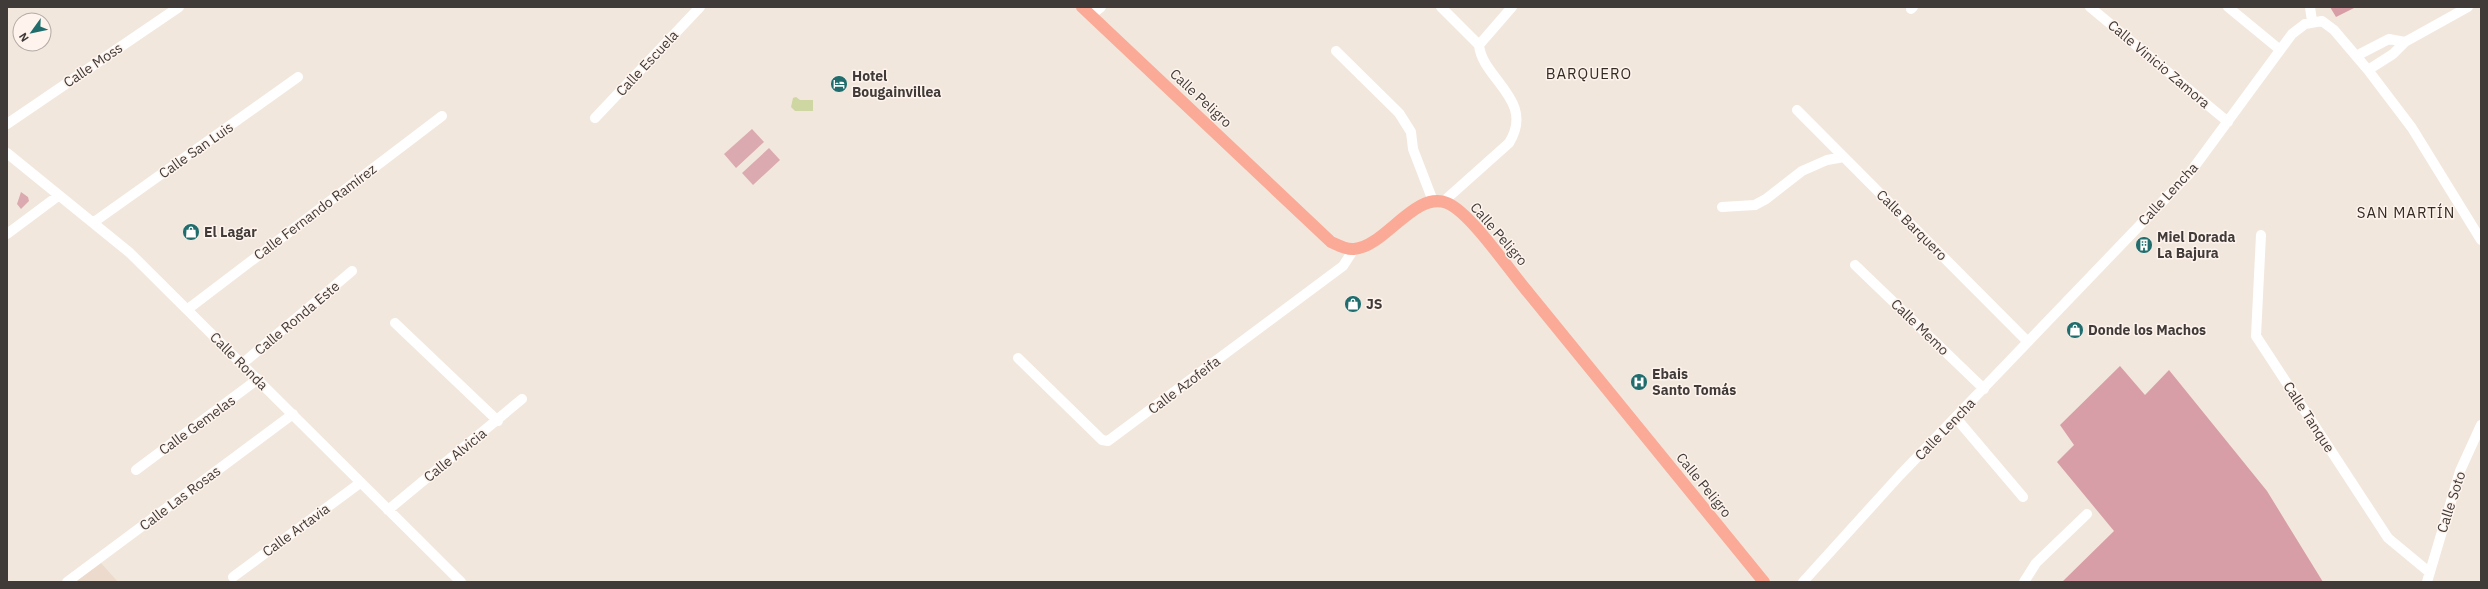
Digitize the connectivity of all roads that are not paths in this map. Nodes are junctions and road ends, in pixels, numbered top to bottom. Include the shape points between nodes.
1 (179, 7) edge
2 (700, 7) edge
3 (1100, 7) edge
4 (1441, 7) edge
5 (1512, 7) edge
6 (2090, 7) edge
7 (2228, 7) edge
8 (2310, 7) edge
9 (2468, 7) edge
10 (1087, 11) edge
11 (2312, 21) junction
12 (2405, 42) junction
13 (1479, 44) junction
14 (2279, 49) junction
15 (1336, 51) dead end
16 (2356, 56) junction
17 (2368, 70) junction
18 (298, 77) dead end
19 (1797, 110) dead end
20 (442, 116) dead end
21 (595, 118) dead end
22 (2228, 122) junction
23 (7, 124) edge
24 (7, 153) edge
25 (1844, 157) junction
26 (58, 196) junction
27 (1438, 201) junction
28 (1722, 207) dead end
29 (94, 222) junction
30 (7, 234) edge
31 (2261, 235) dead end
32 (2481, 240) edge
33 (1354, 249) junction
34 (1855, 265) dead end
35 (352, 271) dead end
36 (188, 309) junction
37 (395, 323) dead end
38 (2027, 341) junction
39 (1018, 358) dead end
40 (242, 364) junction
41 (258, 380) junction
42 (1984, 389) junction
43 (522, 399) dead end
44 (293, 414) junction
45 (1956, 418) junction
46 (498, 421) junction
47 (2481, 425) edge
48 (136, 470) dead end
49 (360, 483) junction
50 (2023, 497) dead end
51 (388, 510) junction
52 (2087, 514) dead end
53 (2429, 572) junction
54 (233, 577) dead end
55 (67, 582) edge
56 (461, 582) edge
57 (1764, 582) edge
58 (1803, 582) edge
59 (2024, 582) edge
60 (2427, 582) edge

1 - 23 street, Calle Moss
2 - 21 street, Calle Escuela
3 - 10 street
4 - 13 street
5 - 13 street
6 - 22 street, Calle Vinicio Zamora
7 - 14 street
8 - 11 street
9 - 12 street
10 - 33 main road, Calle Peligro via 1330,242 1343,248
11 - 14 street, Calle Lencha via 2292,34
11 - 16 street via 2322,21 2334,30
12 - 16 street via 2389,39
12 - 17 street via 2393,54
13 - 27 street via 1482,58 1501,83 1514,108 1516,132 1509,143
14 - 22 street, Calle Lencha
15 - 27 street via 1399,113 1411,132 1413,149
16 - 17 street
17 - 32 street via 2412,128
18 - 29 street, Calle San Luis
19 - 25 street, Calle Barquero
20 - 36 street, Calle Fernando Ramírez
22 - 38 street, Calle Lencha via 2189,174
24 - 26 street, Calle Ronda
25 - 28 street via 1802,170 1755,205
25 - 38 street, Calle Barquero
26 - 29 street, Calle Ronda
26 - 30 street
27 - 33 main road via 1411,212 1374,241
27 - 57 main road, Calle Peligro via 1454,206 1466,218
29 - 36 street, Calle Ronda
31 - 53 street, Calle Tanque via 2256,336 2388,538
33 - 39 street, Calle Azofeifa via 1343,266 1108,441 1102,440
34 - 42 street, Calle Memo
35 - 40 street, Calle Ronda Este
36 - 40 street, Calle Ronda
37 - 46 street
38 - 42 street, Calle Lencha
40 - 41 street, Calle Ronda
41 - 44 street, Calle Ronda
41 - 48 street, Calle Gemelas
42 - 45 street, Calle Lencha
43 - 46 street, Calle Alvicia
44 - 49 street, Calle Ronda
44 - 55 street, Calle Las Rosas
45 - 50 street
45 - 58 street, Calle Lencha via 1900,475
46 - 51 street, Calle Alvicia
47 - 53 street, Calle Soto via 2460,471
49 - 51 street, Calle Ronda
49 - 54 street, Calle Artavia
51 - 56 street, Calle Ronda
52 - 59 street via 2036,563
53 - 60 street, Calle Soto

